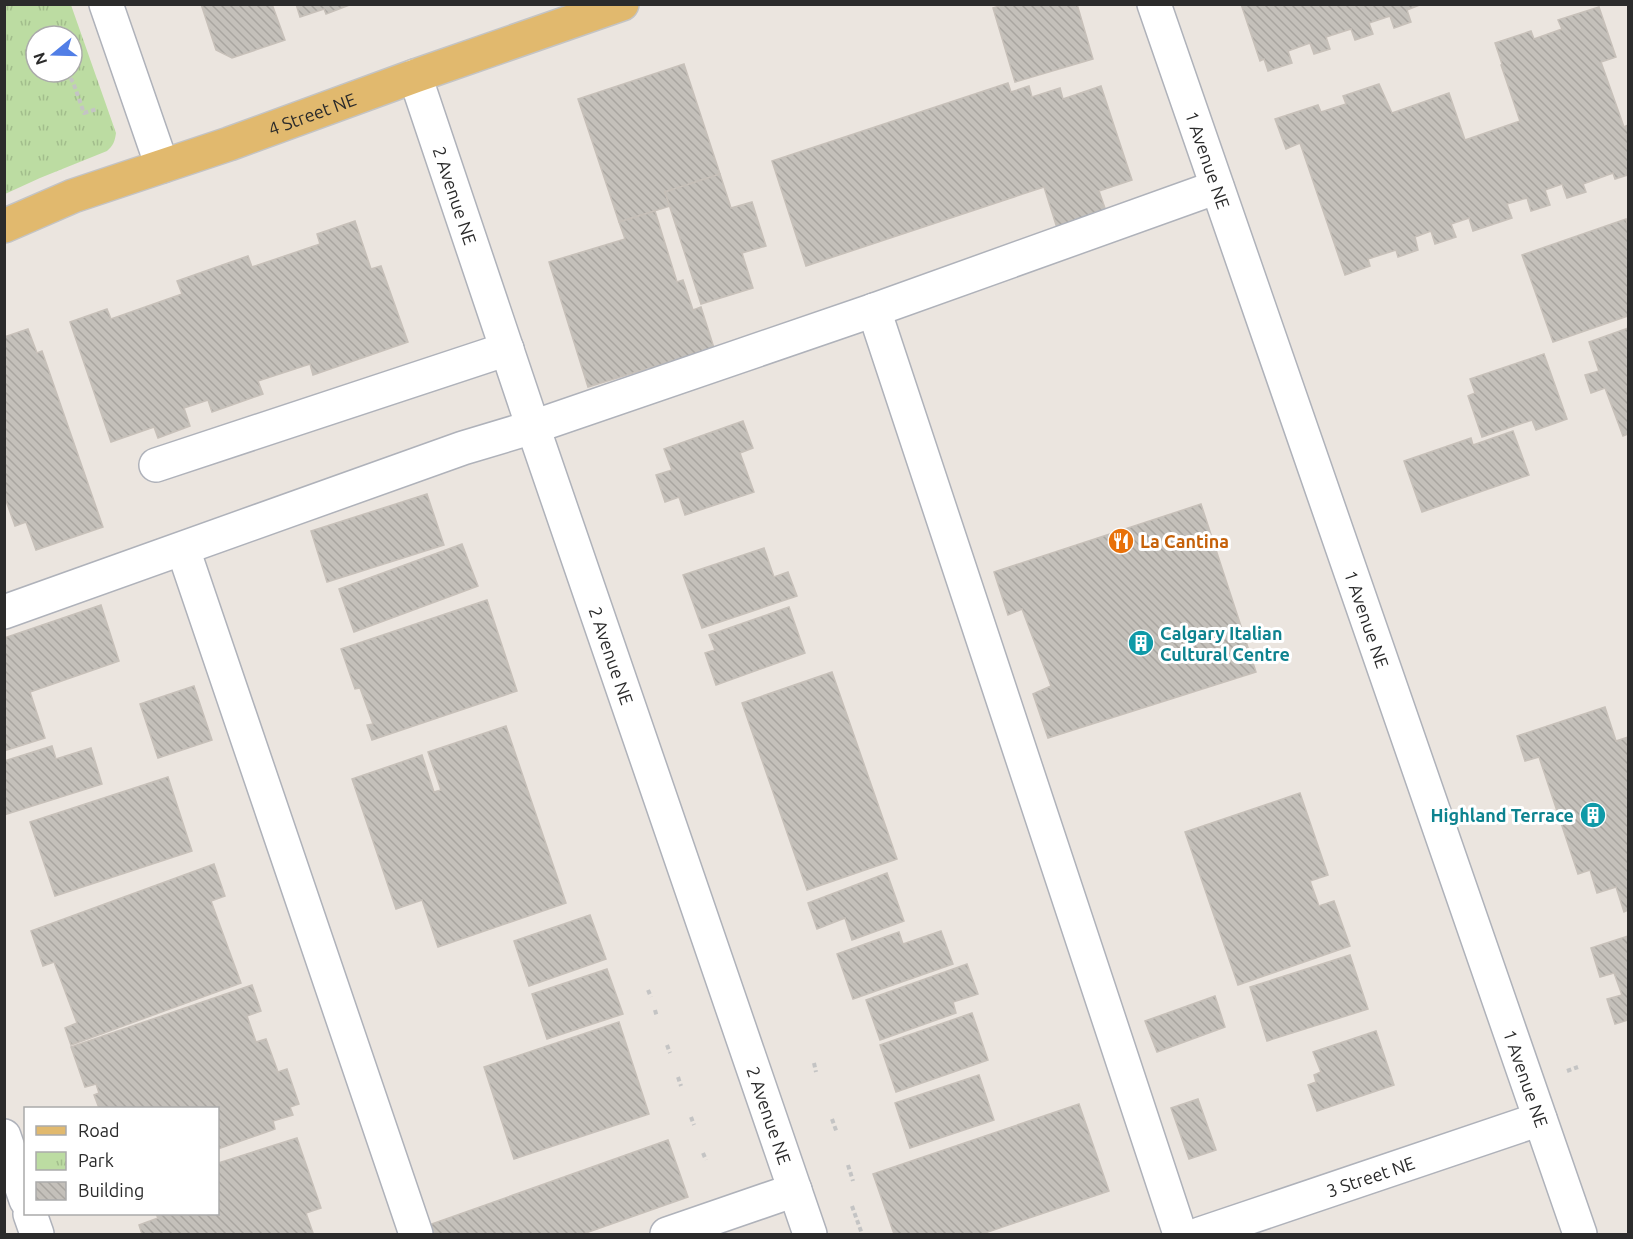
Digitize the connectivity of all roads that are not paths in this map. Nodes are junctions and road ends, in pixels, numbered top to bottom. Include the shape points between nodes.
1 (106, 4) edge
2 (622, 4) edge
3 (1154, 4) edge
4 (415, 76) junction
5 (162, 166) junction
6 (1217, 187) junction
7 (4, 226) edge
8 (873, 309) junction
9 (507, 350) junction
10 (533, 427) junction
11 (156, 465) dead end
12 (183, 549) junction
13 (4, 612) edge
14 (1540, 1119) junction
15 (4, 1136) edge
16 (795, 1190) junction
17 (24, 1194) edge
18 (30, 1215) edge
19 (37, 1234) edge
20 (416, 1234) edge
21 (667, 1234) edge
22 (810, 1234) edge
23 (1180, 1234) edge
24 (1200, 1234) edge
25 (1580, 1234) edge

1 - 5 street
2 - 4 main road, 4 Street NE
3 - 6 street, 1 Avenue NE
4 - 5 main road, 4 Street NE
4 - 9 street, 2 Avenue NE
5 - 7 main road, 4 Street NE via 73,196
6 - 8 street
6 - 14 street, 1 Avenue NE
8 - 10 street
8 - 23 street
9 - 10 street, 2 Avenue NE
9 - 11 street
10 - 12 street via 463,448
10 - 16 street, 2 Avenue NE
12 - 13 street
12 - 20 street
14 - 24 street, 3 Street NE
14 - 25 street, 1 Avenue NE
15 - 17 street
16 - 21 street
16 - 22 street, 2 Avenue NE
18 - 19 street

